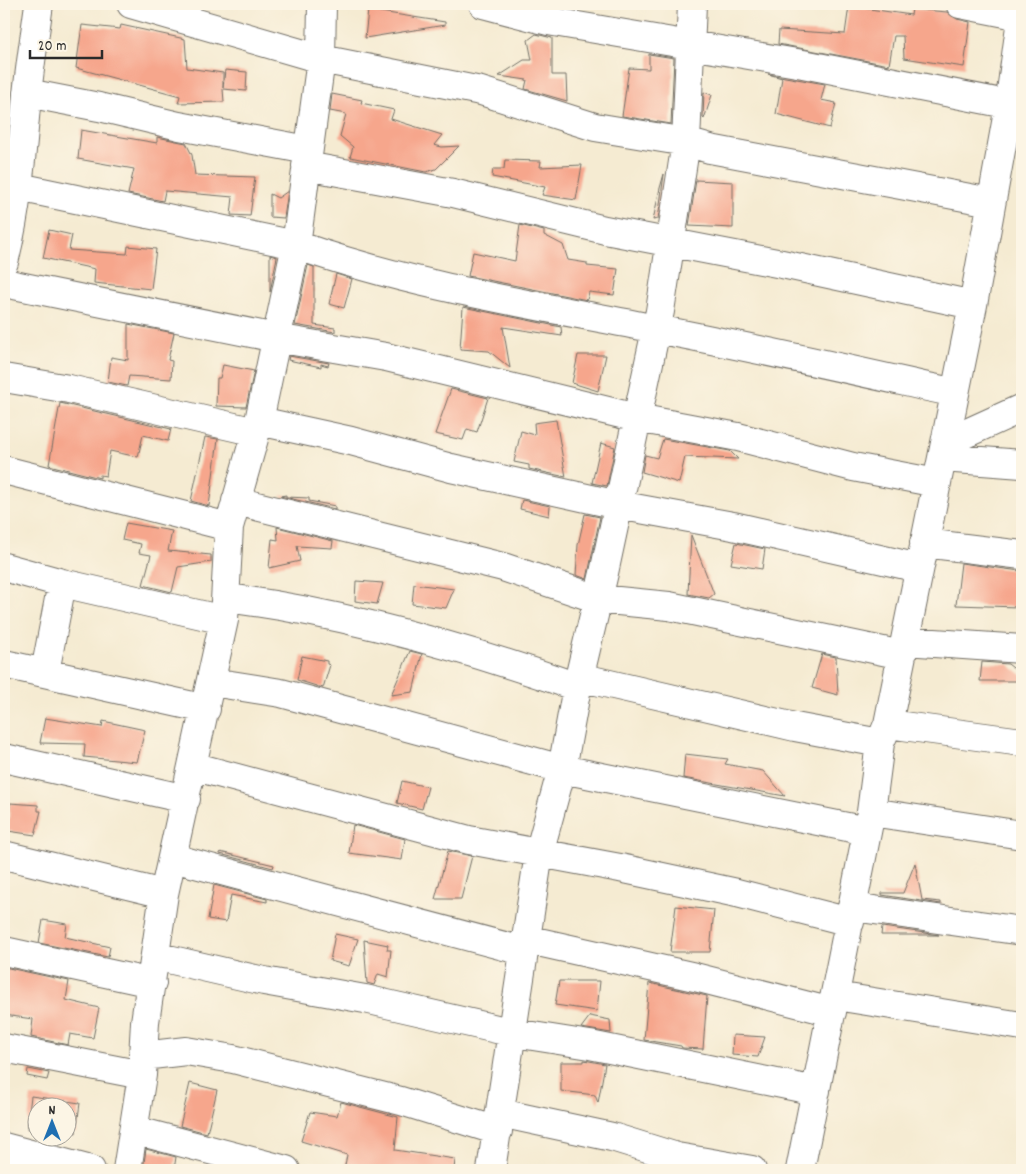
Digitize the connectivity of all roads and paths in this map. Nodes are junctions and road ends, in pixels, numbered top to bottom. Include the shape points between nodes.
1 (38, 4) edge
2 (131, 4) edge
3 (322, 4) edge
4 (483, 4) edge
5 (692, 4) edge
6 (960, 4) edge
7 (1022, 14) edge
8 (692, 44) junction
9 (321, 59) junction
10 (27, 92) junction
11 (1015, 106) edge
12 (686, 142) junction
13 (307, 158) junction
14 (12, 185) edge
15 (991, 202) junction
16 (670, 243) junction
17 (296, 245) junction
18 (4, 262) edge
19 (4, 283) edge
20 (973, 305) junction
21 (656, 329) junction
22 (276, 338) junction
23 (4, 378) edge
24 (955, 393) junction
25 (1022, 408) edge
26 (637, 418) junction
27 (257, 426) junction
28 (941, 462) junction
29 (1022, 464) edge
30 (4, 470) edge
31 (236, 501) junction
32 (618, 505) junction
33 (229, 527) junction
34 (1022, 555) edge
35 (922, 556) junction
36 (4, 566) edge
37 (62, 583) junction
38 (598, 599) junction
39 (225, 609) junction
40 (903, 648) junction
41 (1022, 649) edge
42 (4, 664) edge
43 (45, 672) junction
44 (212, 682) junction
45 (578, 682) junction
46 (206, 709) junction
47 (884, 733) junction
48 (1022, 742) edge
49 (4, 758) edge
50 (192, 766) junction
51 (562, 769) junction
52 (186, 799) junction
53 (869, 821) junction
54 (1022, 834) edge
55 (540, 853) junction
56 (4, 855) edge
57 (173, 858) junction
58 (164, 894) junction
59 (851, 914) junction
60 (1022, 931) edge
61 (524, 945) junction
62 (4, 951) edge
63 (155, 956) junction
64 (152, 983) junction
65 (834, 1004) junction
66 (1022, 1026) edge
67 (514, 1033) junction
68 (4, 1048) edge
69 (142, 1066) junction
70 (816, 1091) junction
71 (499, 1122) junction
72 (134, 1130) junction
73 (4, 1147) edge
74 (91, 1170) edge
75 (127, 1170) edge
76 (286, 1170) edge
77 (491, 1170) edge
78 (752, 1170) edge
79 (800, 1170) edge

1 - 10 street
2 - 9 street
3 - 9 street
4 - 8 street via 548,21
5 - 8 street
6 - 7 street
7 - 11 street
8 - 11 street
8 - 12 street
9 - 12 street via 481,91 595,127
9 - 13 street
10 - 13 street via 100,106
10 - 14 street
11 - 15 street
12 - 15 street
12 - 16 street
13 - 16 street
13 - 17 street
14 - 17 street
14 - 18 street via 13,226
15 - 20 street
16 - 20 street
16 - 21 street
17 - 21 street via 335,259 499,299
17 - 22 street
19 - 22 street
20 - 24 street
21 - 24 street
21 - 26 street
22 - 26 street via 386,357
22 - 27 street
23 - 27 street
24 - 28 street
25 - 28 street
26 - 28 street via 738,437 853,467
26 - 32 street
27 - 31 street
27 - 32 street via 351,441 451,468
28 - 29 street
28 - 35 street
30 - 33 street
31 - 33 street
31 - 38 street via 504,567
32 - 35 street
32 - 38 street
33 - 39 street
34 - 35 street
35 - 40 street
36 - 37 street
37 - 39 street
37 - 43 street
38 - 40 street via 669,606
38 - 45 street
39 - 44 street
39 - 45 street via 281,605 453,647
40 - 41 street
40 - 47 street
42 - 43 street
43 - 46 street
44 - 46 street
44 - 51 street via 281,693
45 - 47 street via 795,727
45 - 51 street
46 - 50 street
47 - 48 street
47 - 53 street
49 - 52 street
50 - 52 street
50 - 55 street via 469,840
51 - 53 street
51 - 55 street
52 - 57 street
53 - 54 street
53 - 59 street
55 - 59 street
55 - 61 street
56 - 58 street
57 - 58 street
57 - 61 street
58 - 63 street
59 - 60 street
59 - 65 street
61 - 65 street
61 - 67 street
62 - 64 street
63 - 64 street
63 - 67 street
64 - 69 street
65 - 66 street
65 - 70 street
67 - 70 street via 590,1045
67 - 71 street
68 - 69 street
69 - 71 street via 186,1051 233,1059
69 - 72 street
70 - 79 street
71 - 77 street
71 - 78 street via 612,1137 677,1157
72 - 75 street
72 - 76 street
73 - 74 street

